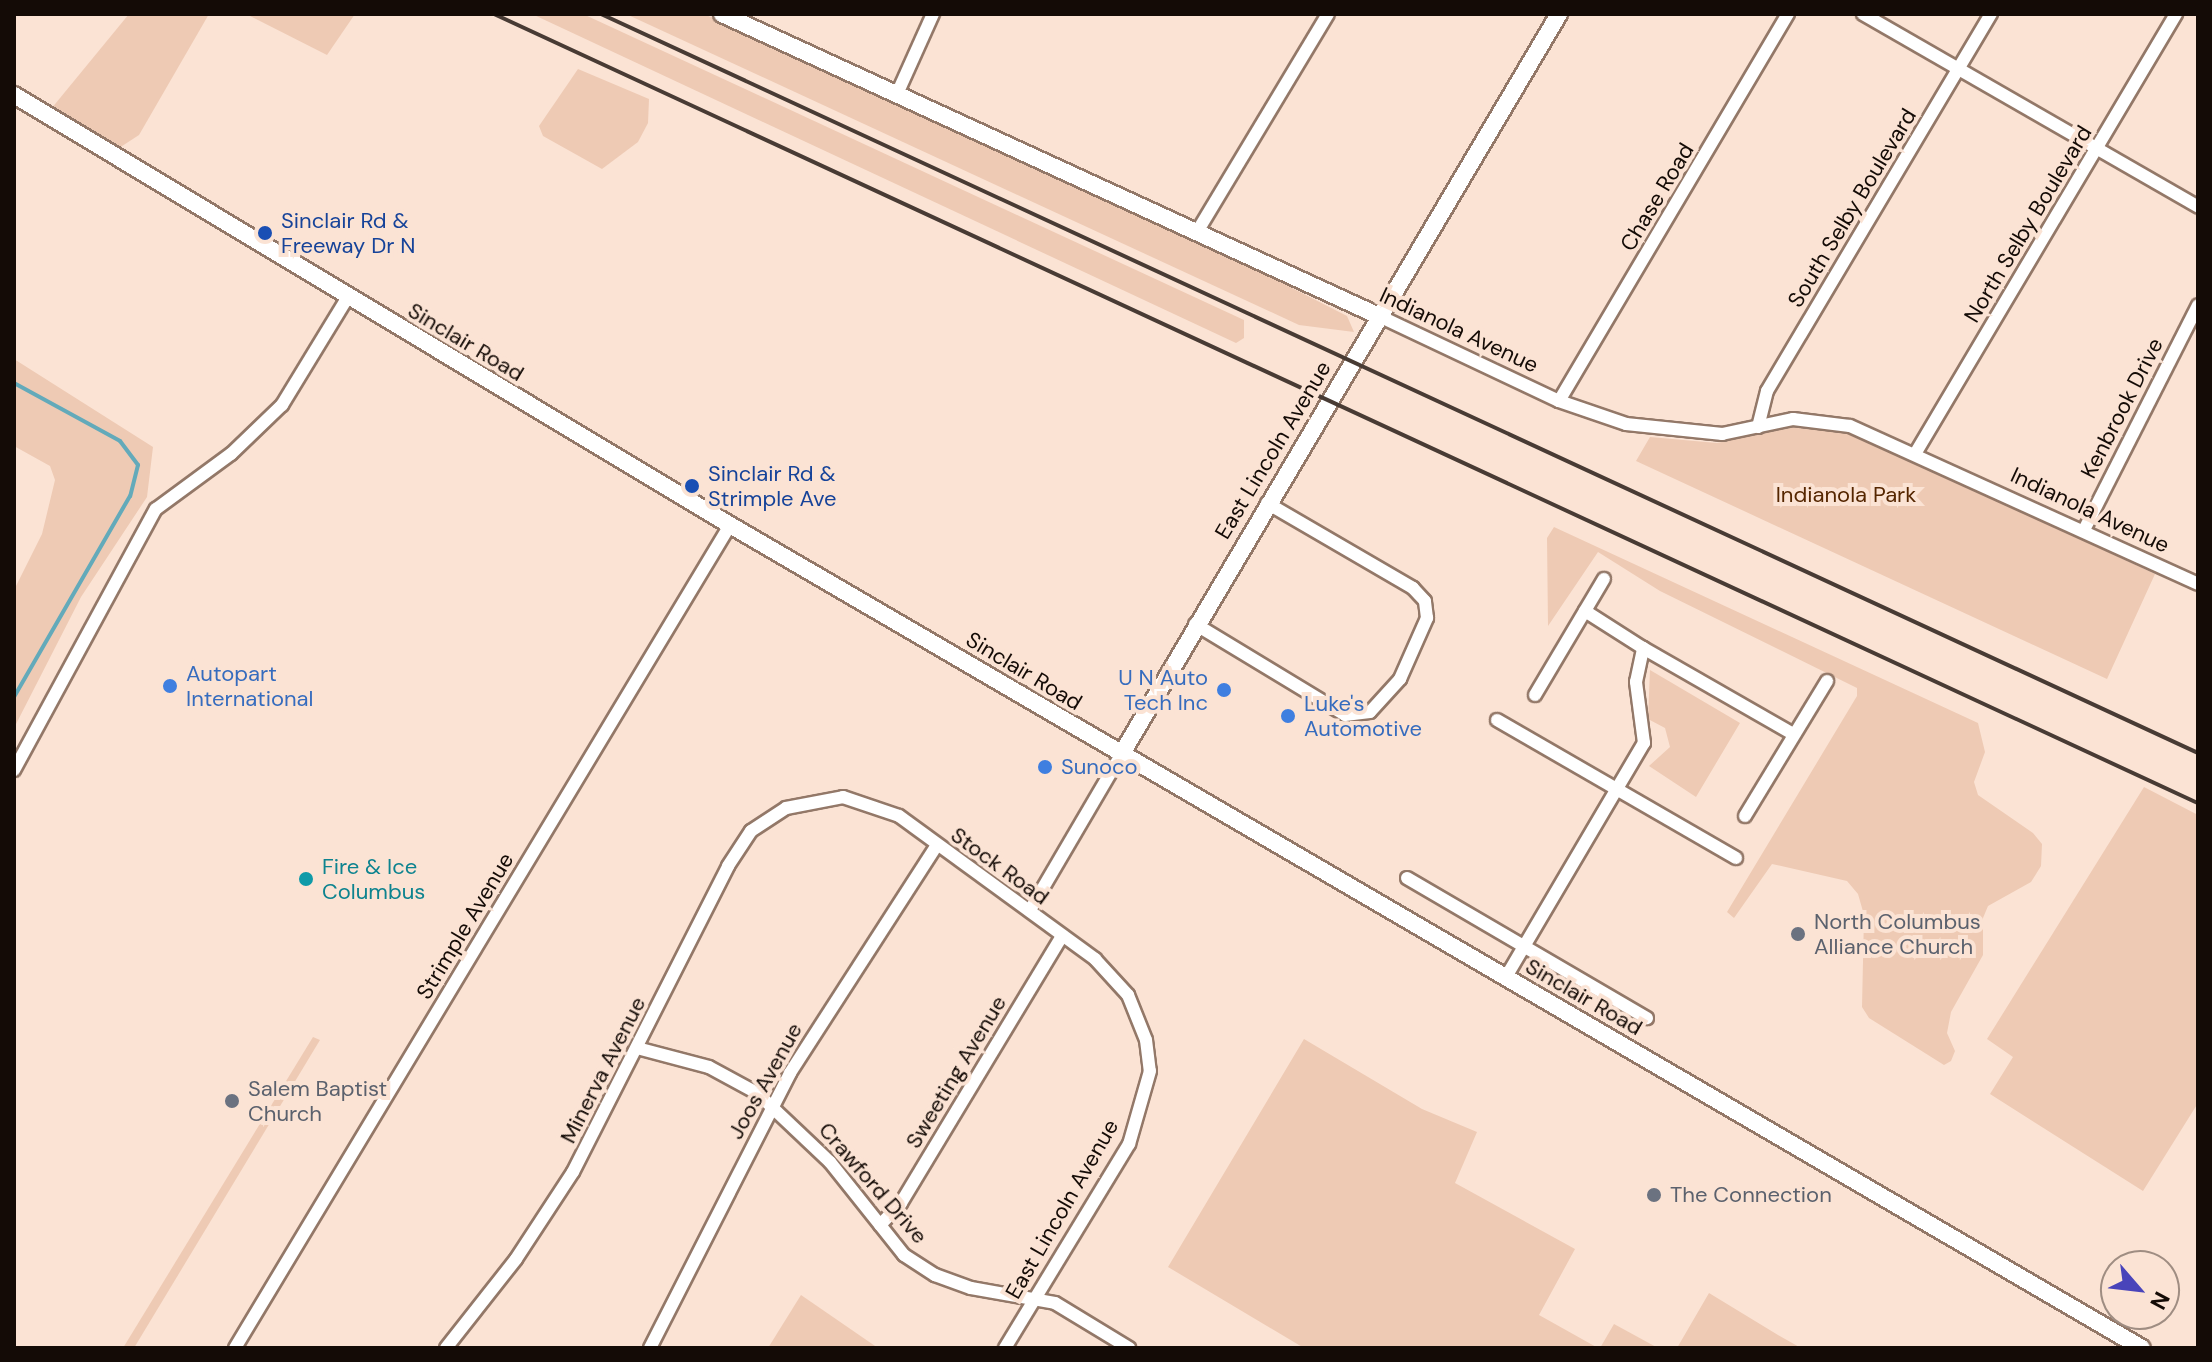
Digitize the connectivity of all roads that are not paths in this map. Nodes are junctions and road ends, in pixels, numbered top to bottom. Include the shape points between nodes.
1 (933, 14) edge
2 (1328, 14) edge
3 (1559, 14) edge
4 (1788, 14) edge
5 (1863, 14) edge
6 (1991, 14) edge
7 (2176, 14) edge
8 (732, 16) edge
9 (1958, 70) junction
10 (897, 94) junction
11 (14, 95) edge
12 (2096, 149) junction
13 (2198, 207) edge
14 (1197, 232) junction
15 (348, 297) junction
16 (2198, 305) edge
17 (1379, 316) junction
18 (1559, 401) junction
19 (1758, 427) junction
20 (1915, 454) junction
21 (1267, 503) junction
22 (730, 525) junction
23 (2084, 530) junction
24 (1604, 579) dead end
25 (2198, 584) edge
26 (1585, 611) junction
27 (1195, 624) junction
28 (1643, 648) junction
29 (1827, 681) dead end
30 (1535, 695) dead end
31 (1497, 720) dead end
32 (1793, 734) junction
33 (1121, 755) junction
34 (14, 770) edge
35 (1617, 789) junction
36 (786, 808) joint
37 (1745, 816) dead end
38 (937, 845) junction
39 (1736, 858) dead end
40 (1407, 878) dead end
41 (1030, 910) junction
42 (1062, 936) junction
43 (1524, 947) junction
44 (1506, 977) junction
45 (1647, 1018) dead end
46 (1146, 1040) joint
47 (637, 1048) junction
48 (773, 1106) junction
49 (880, 1225) junction
50 (1035, 1299) junction
51 (235, 1348) edge
52 (446, 1348) edge
53 (650, 1348) edge
54 (1005, 1348) edge
55 (1129, 1348) edge
56 (2142, 1348) edge

1 - 10 street
2 - 14 street
3 - 17 main road, East Lincoln Avenue
4 - 18 street, Chase Road
5 - 9 street
6 - 9 street, South Selby Boulevard
7 - 12 street, North Selby Boulevard
8 - 10 main road, Indianola Avenue
9 - 12 street
9 - 19 street, South Selby Boulevard via 1767,391
10 - 14 main road, Indianola Avenue
11 - 15 main road, Sinclair Road
12 - 13 street
12 - 20 street, North Selby Boulevard
14 - 17 main road, Indianola Avenue
15 - 22 main road, Sinclair Road
15 - 34 street via 282,405 231,454 156,509
16 - 23 street, Kenbrook Drive
17 - 18 street, Indianola Avenue
17 - 21 main road, East Lincoln Avenue
18 - 19 street, Indianola Avenue via 1662,430 1722,434
19 - 20 street, Indianola Avenue via 1793,419 1833,421
20 - 23 street, Indianola Avenue
21 - 27 main road, East Lincoln Avenue
21 - 27 street via 1419,595 1427,618 1409,663 1382,703 1370,712 1345,715
22 - 33 main road, Sinclair Road
22 - 51 street, Strimple Avenue
23 - 25 street, Indianola Avenue
24 - 26 street
26 - 28 street
26 - 30 street
27 - 33 main road, East Lincoln Avenue
28 - 32 street
28 - 35 street via 1636,682 1644,743
29 - 32 street
31 - 35 street
32 - 37 street
33 - 41 street, East Lincoln Avenue
33 - 44 main road, Sinclair Road
35 - 39 street
35 - 43 street
36 - 38 street, Stock Road via 843,797 899,816
36 - 47 street, Minerva Avenue via 751,831 728,866
38 - 41 street, Stock Road
38 - 48 street, Joos Avenue via 850,975
40 - 43 street
41 - 42 street, Stock Road
42 - 46 street, Stock Road via 1095,959 1128,995
42 - 49 street, Sweeting Avenue via 901,1203
43 - 44 street
43 - 45 street
44 - 56 main road, Sinclair Road
46 - 50 street, East Lincoln Avenue via 1150,1071 1129,1144
47 - 48 street, Crawford Drive via 709,1067
47 - 52 street, Minerva Avenue via 573,1172 535,1232
48 - 49 street, Crawford Drive via 830,1162
48 - 53 street, Joos Avenue
49 - 50 street, Crawford Drive via 904,1255 935,1275 971,1288
50 - 54 street, East Lincoln Avenue
50 - 55 street, Crawford Drive via 1055,1303

